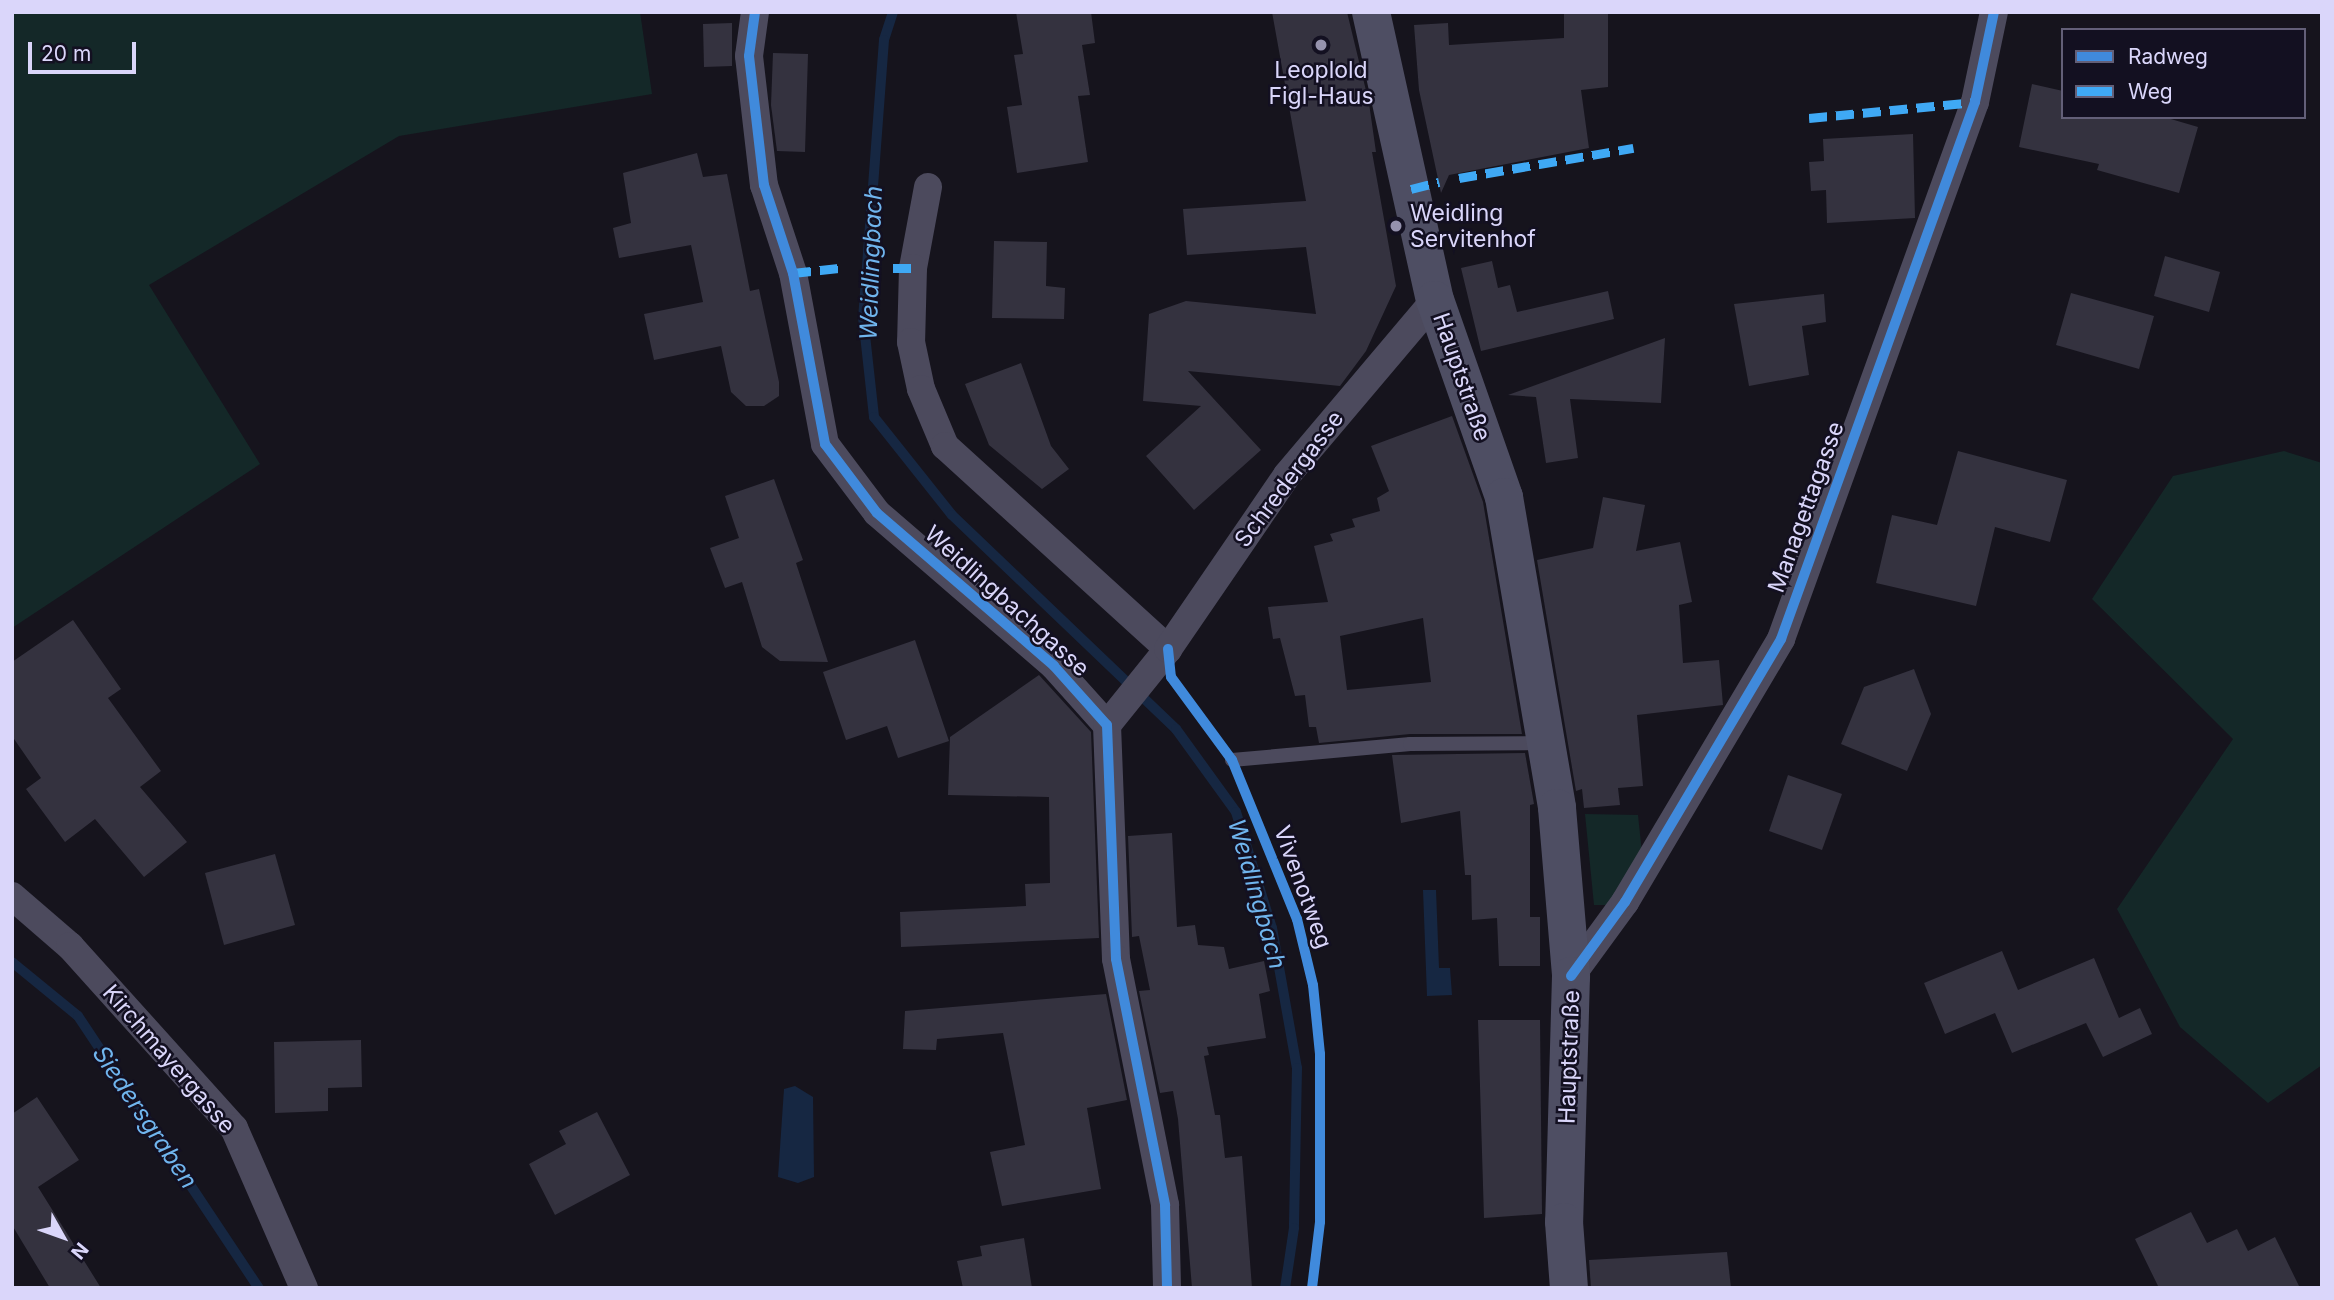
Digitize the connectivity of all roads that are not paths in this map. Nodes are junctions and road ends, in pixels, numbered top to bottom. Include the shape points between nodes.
1 (755, 12) edge
2 (1371, 12) edge
3 (1994, 12) edge
4 (928, 187) dead end
5 (1435, 300) junction
6 (1161, 658) junction
7 (1107, 725) junction
8 (1546, 743) junction
9 (1232, 760) dead end
10 (12, 896) edge
11 (1571, 976) junction
12 (304, 1288) edge
13 (1167, 1288) edge
14 (1569, 1288) edge

1 - 7 street, Weidlingbachgasse via 749,56 764,185 793,273 825,444 877,513 1054,666
2 - 5 main road, Hauptstraße
3 - 11 street, Managettagasse via 1975,102 1781,639 1625,902
4 - 6 street via 913,268 911,342 921,390 945,446
5 - 6 street, Schredergasse via 1287,475
5 - 8 main road, Hauptstraße via 1504,497
6 - 7 street, Schredergasse
7 - 13 street via 1116,959 1165,1205
8 - 9 lane via 1410,744
8 - 11 main road, Hauptstraße via 1557,808
10 - 12 street, Kirchmayergasse via 70,946 234,1128
11 - 14 main road, Hauptstraße via 1564,1222

